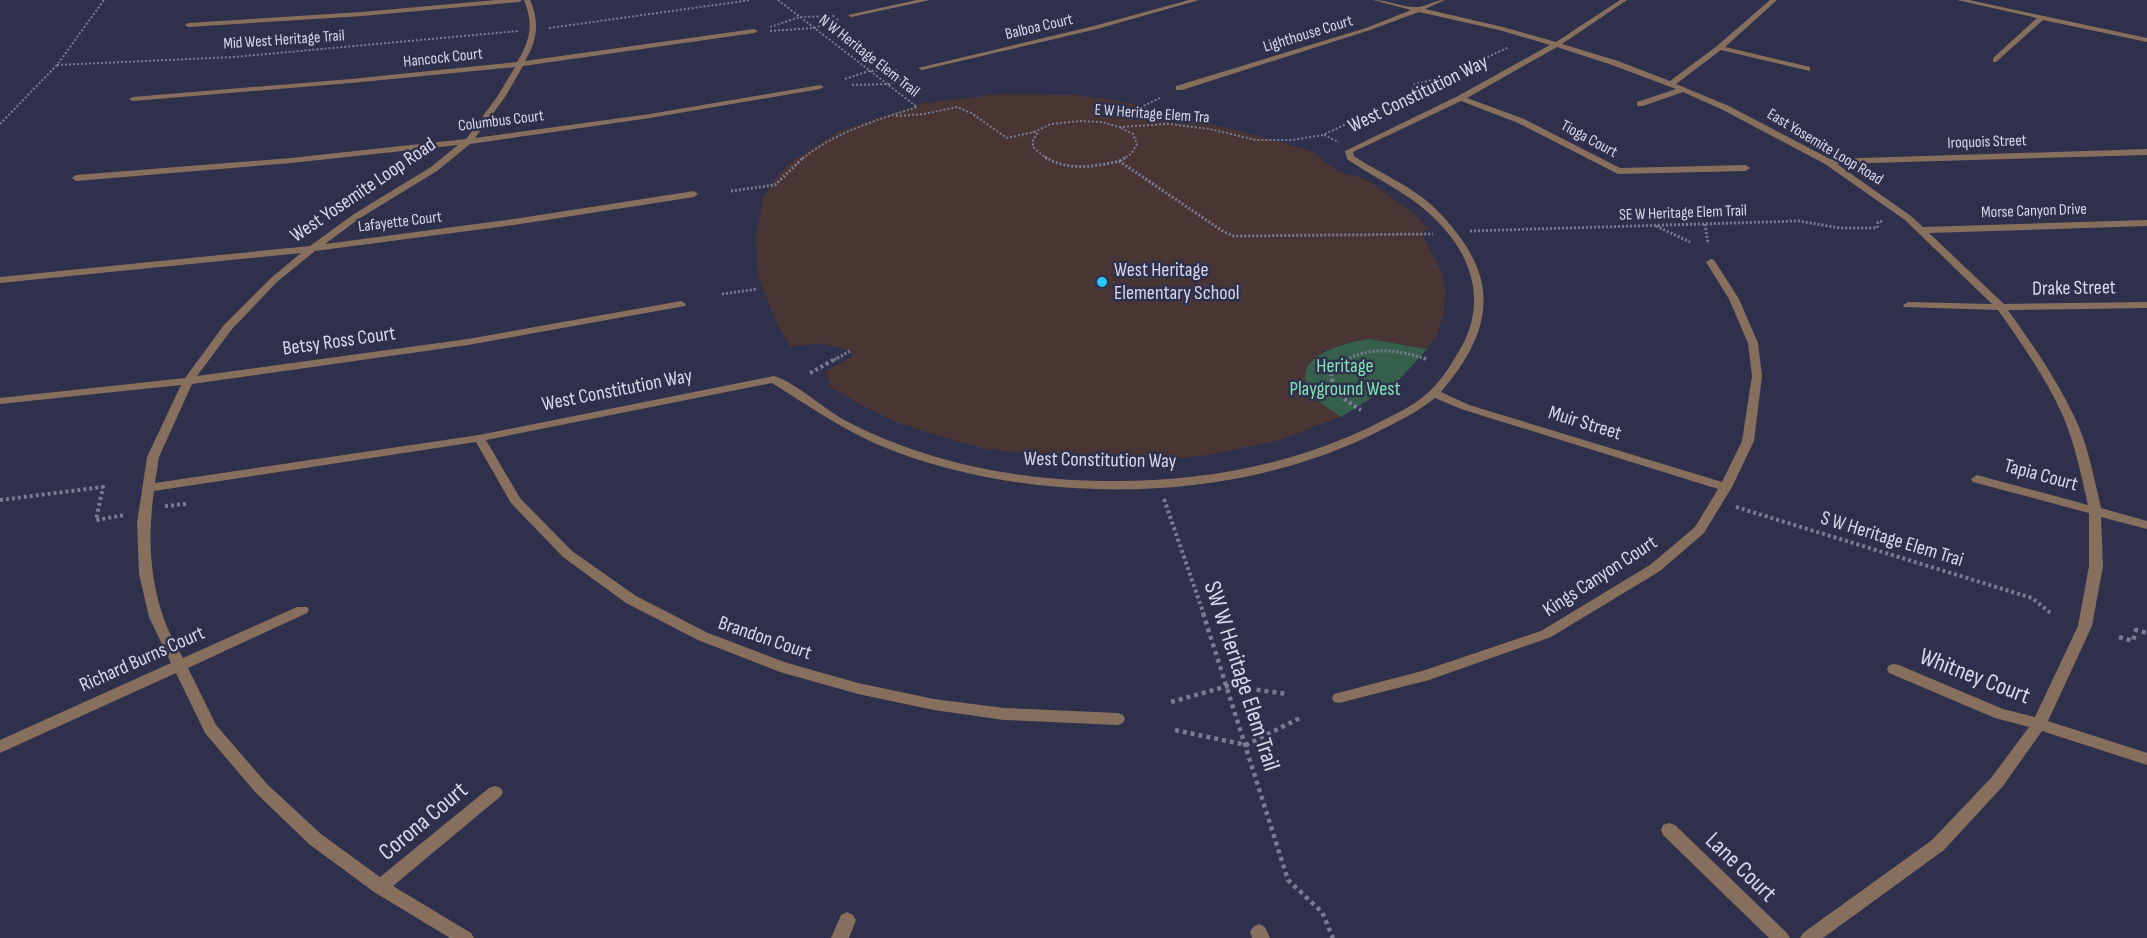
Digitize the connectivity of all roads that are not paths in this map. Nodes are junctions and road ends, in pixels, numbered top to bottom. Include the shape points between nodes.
1 (519, 0) edge
2 (527, 0) edge
3 (927, 0) edge
4 (1196, 0) edge
5 (1376, 0) edge
6 (1442, 0) edge
7 (1624, 0) edge
8 (1774, 0) edge
9 (1960, 0) edge
10 (1983, 2) edge
11 (1423, 9) junction
12 (851, 15) road end
13 (2041, 18) junction
14 (188, 25) dead end
15 (754, 31) road end
16 (2147, 40) edge
17 (1558, 44) junction
18 (1720, 48) junction
19 (1996, 60) dead end
20 (522, 64) junction
21 (922, 68) dead end
22 (1807, 69) dead end
23 (1671, 84) junction
24 (820, 87) dead end
25 (1179, 88) dead end
26 (1684, 89) junction
27 (1461, 98) junction
28 (133, 99) dead end
29 (1640, 104) dead end
30 (470, 140) junction
31 (2147, 153) edge
32 (1828, 162) junction
33 (1746, 168) dead end
34 (76, 178) dead end
35 (694, 194) dead end
36 (2147, 223) edge
37 (1922, 230) junction
38 (312, 249) junction
39 (1711, 261) dead end
40 (0, 280) edge
41 (681, 304) dead end
42 (1908, 305) dead end
43 (2147, 305) edge
44 (2001, 307) junction
45 (188, 381) junction
46 (1434, 393) junction
47 (0, 401) edge
48 (479, 438) junction
49 (1977, 478) dead end
50 (1725, 487) junction
51 (148, 488) junction
52 (2094, 510) junction
53 (2147, 525) edge
54 (302, 610) dead end
55 (178, 666) junction
56 (1894, 669) dead end
57 (1339, 698) dead end
58 (1118, 719) dead end
59 (2040, 724) junction
60 (0, 747) edge
61 (2147, 759) edge
62 (495, 792) dead end
63 (1669, 830) dead end
64 (380, 887) junction
65 (848, 920) dead end
66 (465, 938) edge
67 (840, 938) edge
68 (1780, 938) edge
69 (1809, 938) edge

1 - 14 street
2 - 20 street, West Yosemite Loop Road via 534,30
3 - 12 street
4 - 21 street, Balboa Court
5 - 11 street, East Yosemite Loop Road
6 - 11 street, Lighthouse Court
7 - 17 street, West Constitution Way
8 - 18 street
9 - 10 street
10 - 13 street
11 - 17 street, East Yosemite Loop Road
11 - 25 street, Lighthouse Court
13 - 16 street
13 - 19 street
15 - 20 street, Hancock Court
17 - 23 street, East Yosemite Loop Road
17 - 27 street, West Constitution Way
18 - 22 street
18 - 23 street
20 - 28 street, Hancock Court
20 - 30 street, West Yosemite Loop Road
23 - 26 street, East Yosemite Loop Road
24 - 30 street, Columbus Court via 648,117
26 - 29 street
26 - 32 street, East Yosemite Loop Road
27 - 33 street, Tioga Court via 1521,121 1617,171
27 - 46 street, West Constitution Way via 1353,147 1348,154 1421,201 1472,263 1480,300 1471,342
30 - 34 street, Columbus Court via 232,166
30 - 38 street, West Yosemite Loop Road
31 - 32 street, Iroquois Street
32 - 37 street, East Yosemite Loop Road
35 - 38 street, Lafayette Court
36 - 37 street, Morse Canyon Drive
37 - 44 street, East Yosemite Loop Road
38 - 40 street, Lafayette Court
38 - 45 street, West Yosemite Loop Road via 274,279 234,319
39 - 50 street, Kings Canyon Court via 1754,343 1757,376 1748,441
41 - 45 street, Betsy Ross Court via 468,342
42 - 44 street, Drake Street
43 - 44 street, Drake Street
44 - 52 street, East Yosemite Loop Road via 2033,352 2070,417
45 - 47 street, Betsy Ross Court
45 - 51 street, West Yosemite Loop Road via 153,457
46 - 48 street, West Constitution Way via 1369,434 1296,462 1228,477 1159,484 1071,483 1012,477 917,456 842,423 774,379
46 - 50 street, Muir Street via 1465,407
48 - 51 street, West Constitution Way
48 - 58 street, Brandon Court via 525,513 563,549 597,577 693,634 827,680 911,700 1005,714
49 - 52 street, Tapia Court
50 - 57 street, Kings Canyon Court via 1700,530 1655,568 1546,634 1424,676
51 - 55 street, West Yosemite Loop Road via 143,524 146,574 156,616
52 - 53 street, Tapia Court
52 - 59 street, East Yosemite Loop Road via 2096,566 2085,626
54 - 55 street, Richard Burns Court
55 - 60 street, Richard Burns Court
55 - 64 street, West Yosemite Loop Road via 210,729 261,788 315,839
56 - 59 street, Whitney Court via 2000,714
59 - 61 street, Whitney Court
59 - 69 street via 1998,782 1938,845
62 - 64 street, Corona Court
63 - 68 street, Lane Court
64 - 66 street, West Yosemite Loop Road
65 - 67 street

